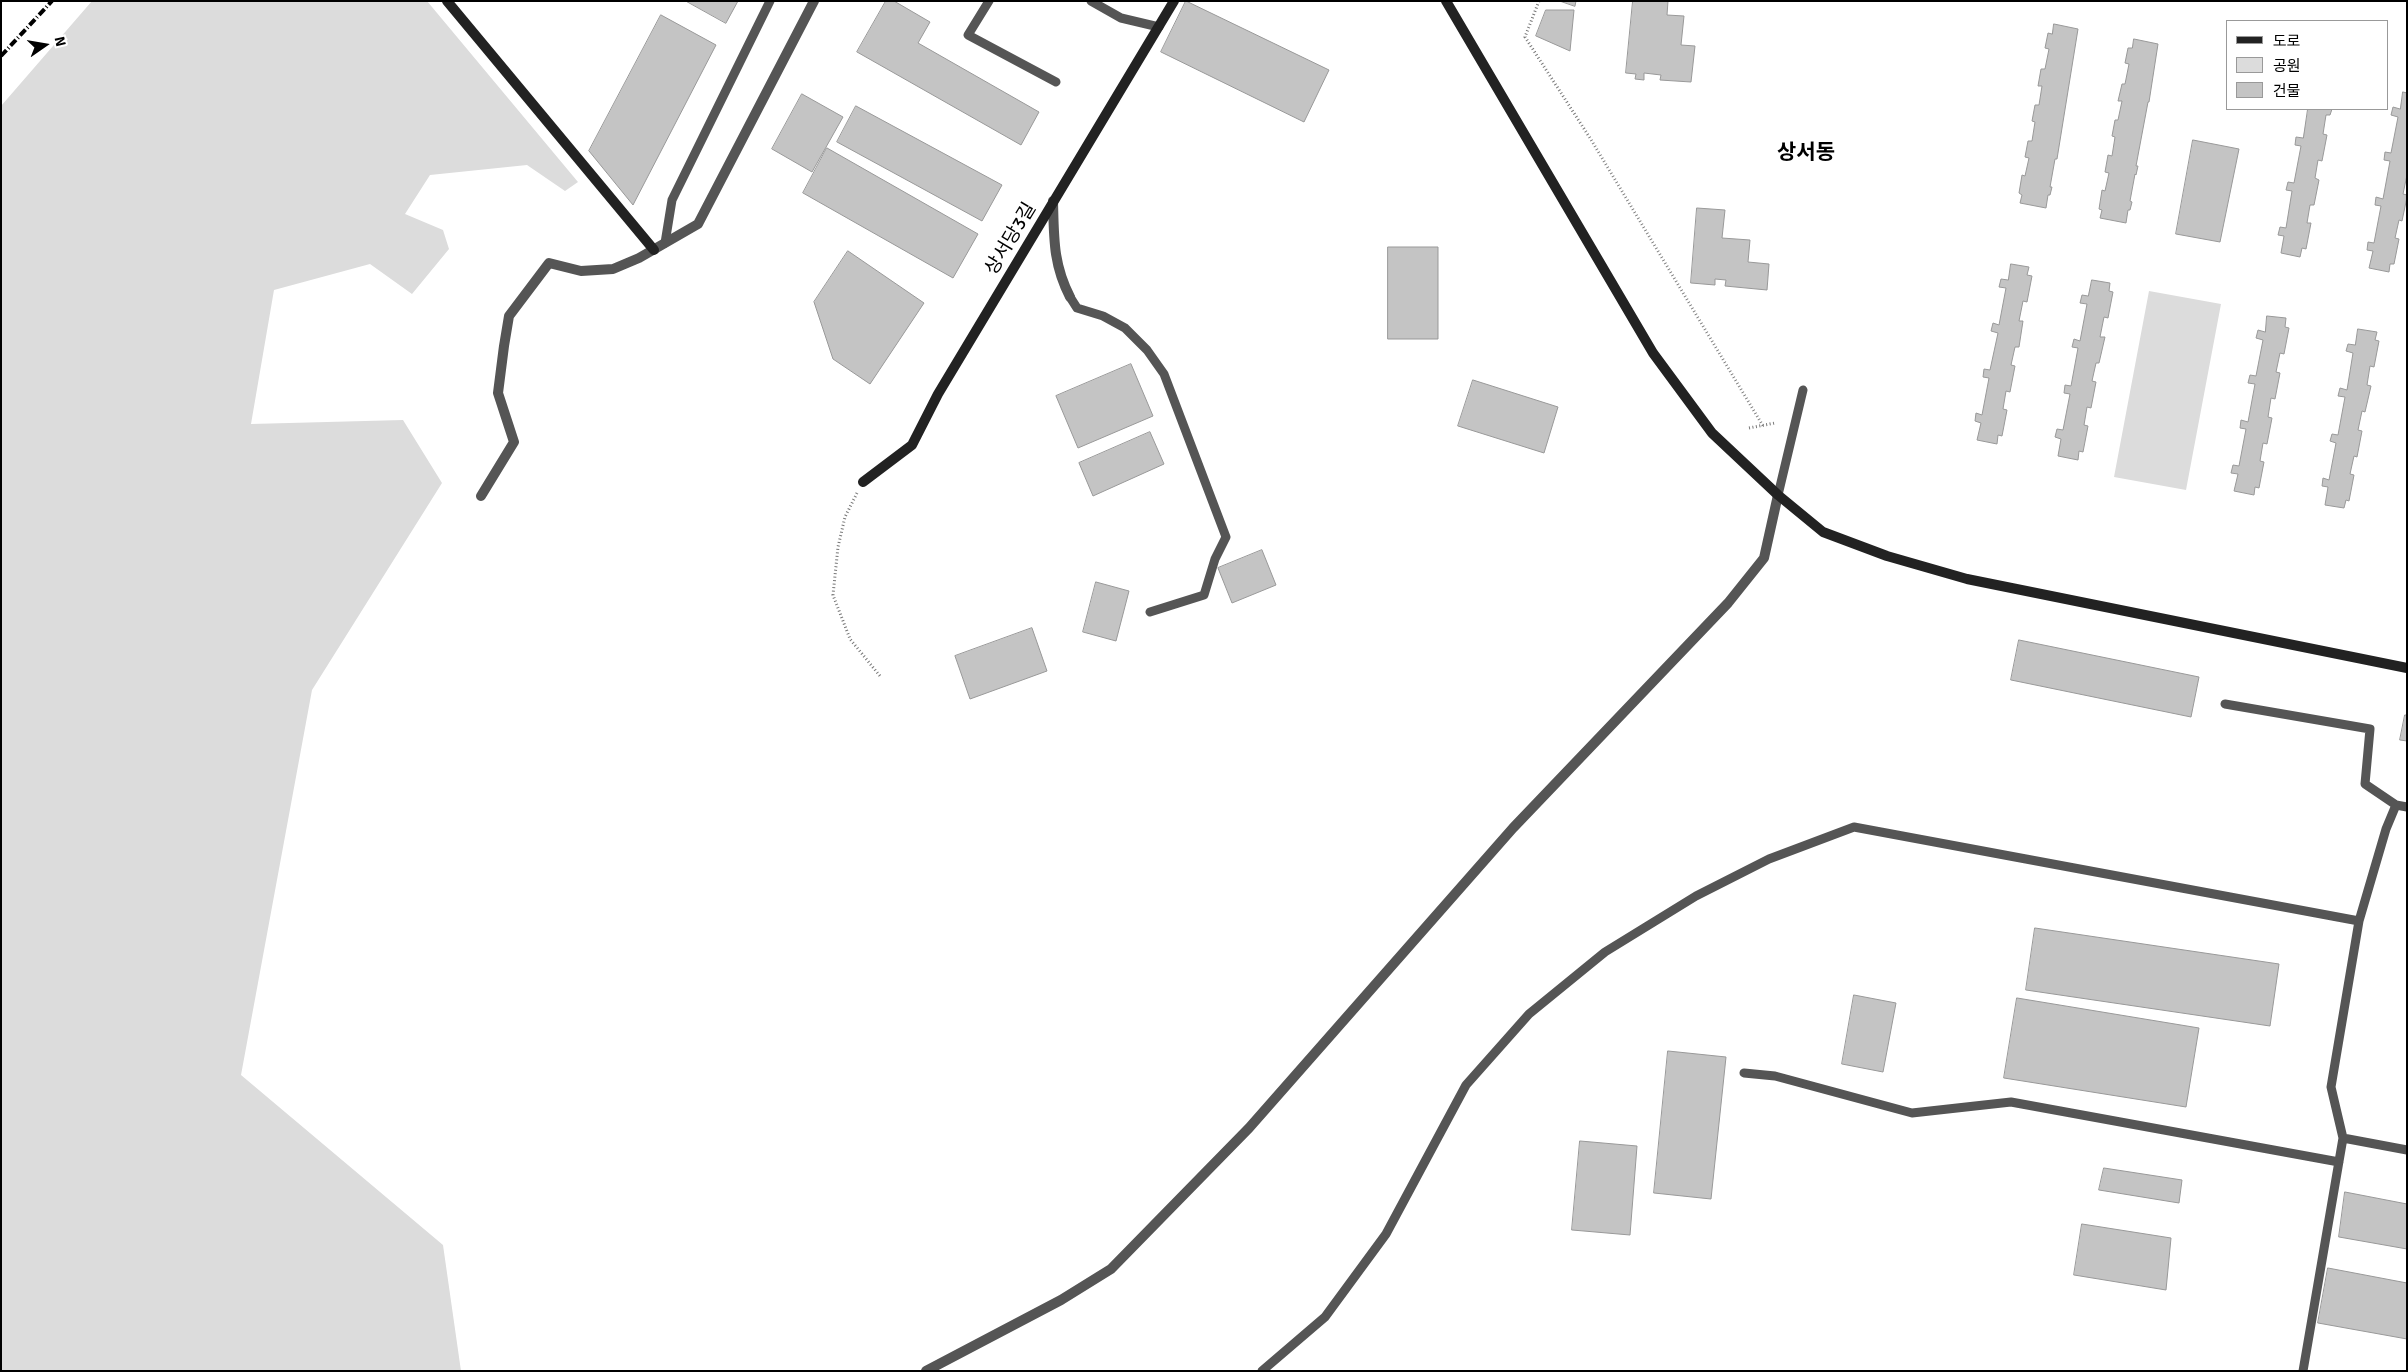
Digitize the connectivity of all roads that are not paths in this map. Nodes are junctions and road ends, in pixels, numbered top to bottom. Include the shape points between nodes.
1 (447, 1) edge
2 (770, 1) edge
3 (814, 1) edge
4 (989, 1) edge
5 (1091, 1) edge
6 (1174, 1) edge
7 (1446, 1) edge
8 (1158, 27) junction
9 (1056, 82) dead end
10 (1054, 202) junction
11 (665, 243) junction
12 (654, 250) junction
13 (1070, 297) joint
14 (1803, 390) dead end
15 (863, 482) road end
16 (1778, 495) junction
17 (481, 496) dead end
18 (1150, 612) dead end
19 (2407, 668) edge
20 (2225, 704) dead end
21 (2396, 805) junction
22 (2407, 806) edge
23 (2359, 921) junction
24 (1744, 1073) dead end
25 (2343, 1138) junction
26 (2407, 1150) edge
27 (2339, 1162) junction
28 (926, 1371) edge
29 (1262, 1371) edge
30 (2303, 1371) edge

1 - 12 street
2 - 11 lane via 672,200
3 - 11 street via 698,224
4 - 9 lane via 968,35
5 - 8 lane via 1121,18
6 - 8 street, 상서당3길
7 - 16 street via 1653,353 1712,432
8 - 10 street, 상서당3길
10 - 13 street via 1054,250 1061,280
10 - 15 street, 상서당3길 via 938,394 912,444
11 - 12 street
12 - 17 street via 613,270 581,271 549,263 510,316 498,393 514,442
13 - 18 lane via 1077,308 1103,316 1125,328 1147,350 1164,374 1226,537 1204,595
14 - 16 lane
16 - 19 street via 1826,533 1887,556 1967,579
16 - 28 street via 1764,558 1728,604 1513,828 1249,1128 1111,1269 1060,1300
20 - 21 lane via 2370,729 2365,784
21 - 22 lane
21 - 23 lane via 2386,828
23 - 25 lane via 2331,1087
23 - 29 lane via 1854,827 1769,859 1696,896 1605,952 1529,1014 1466,1085 1386,1234 1325,1316
24 - 27 lane via 1775,1076 1912,1113 2011,1102
25 - 26 lane
25 - 27 lane
27 - 30 lane

